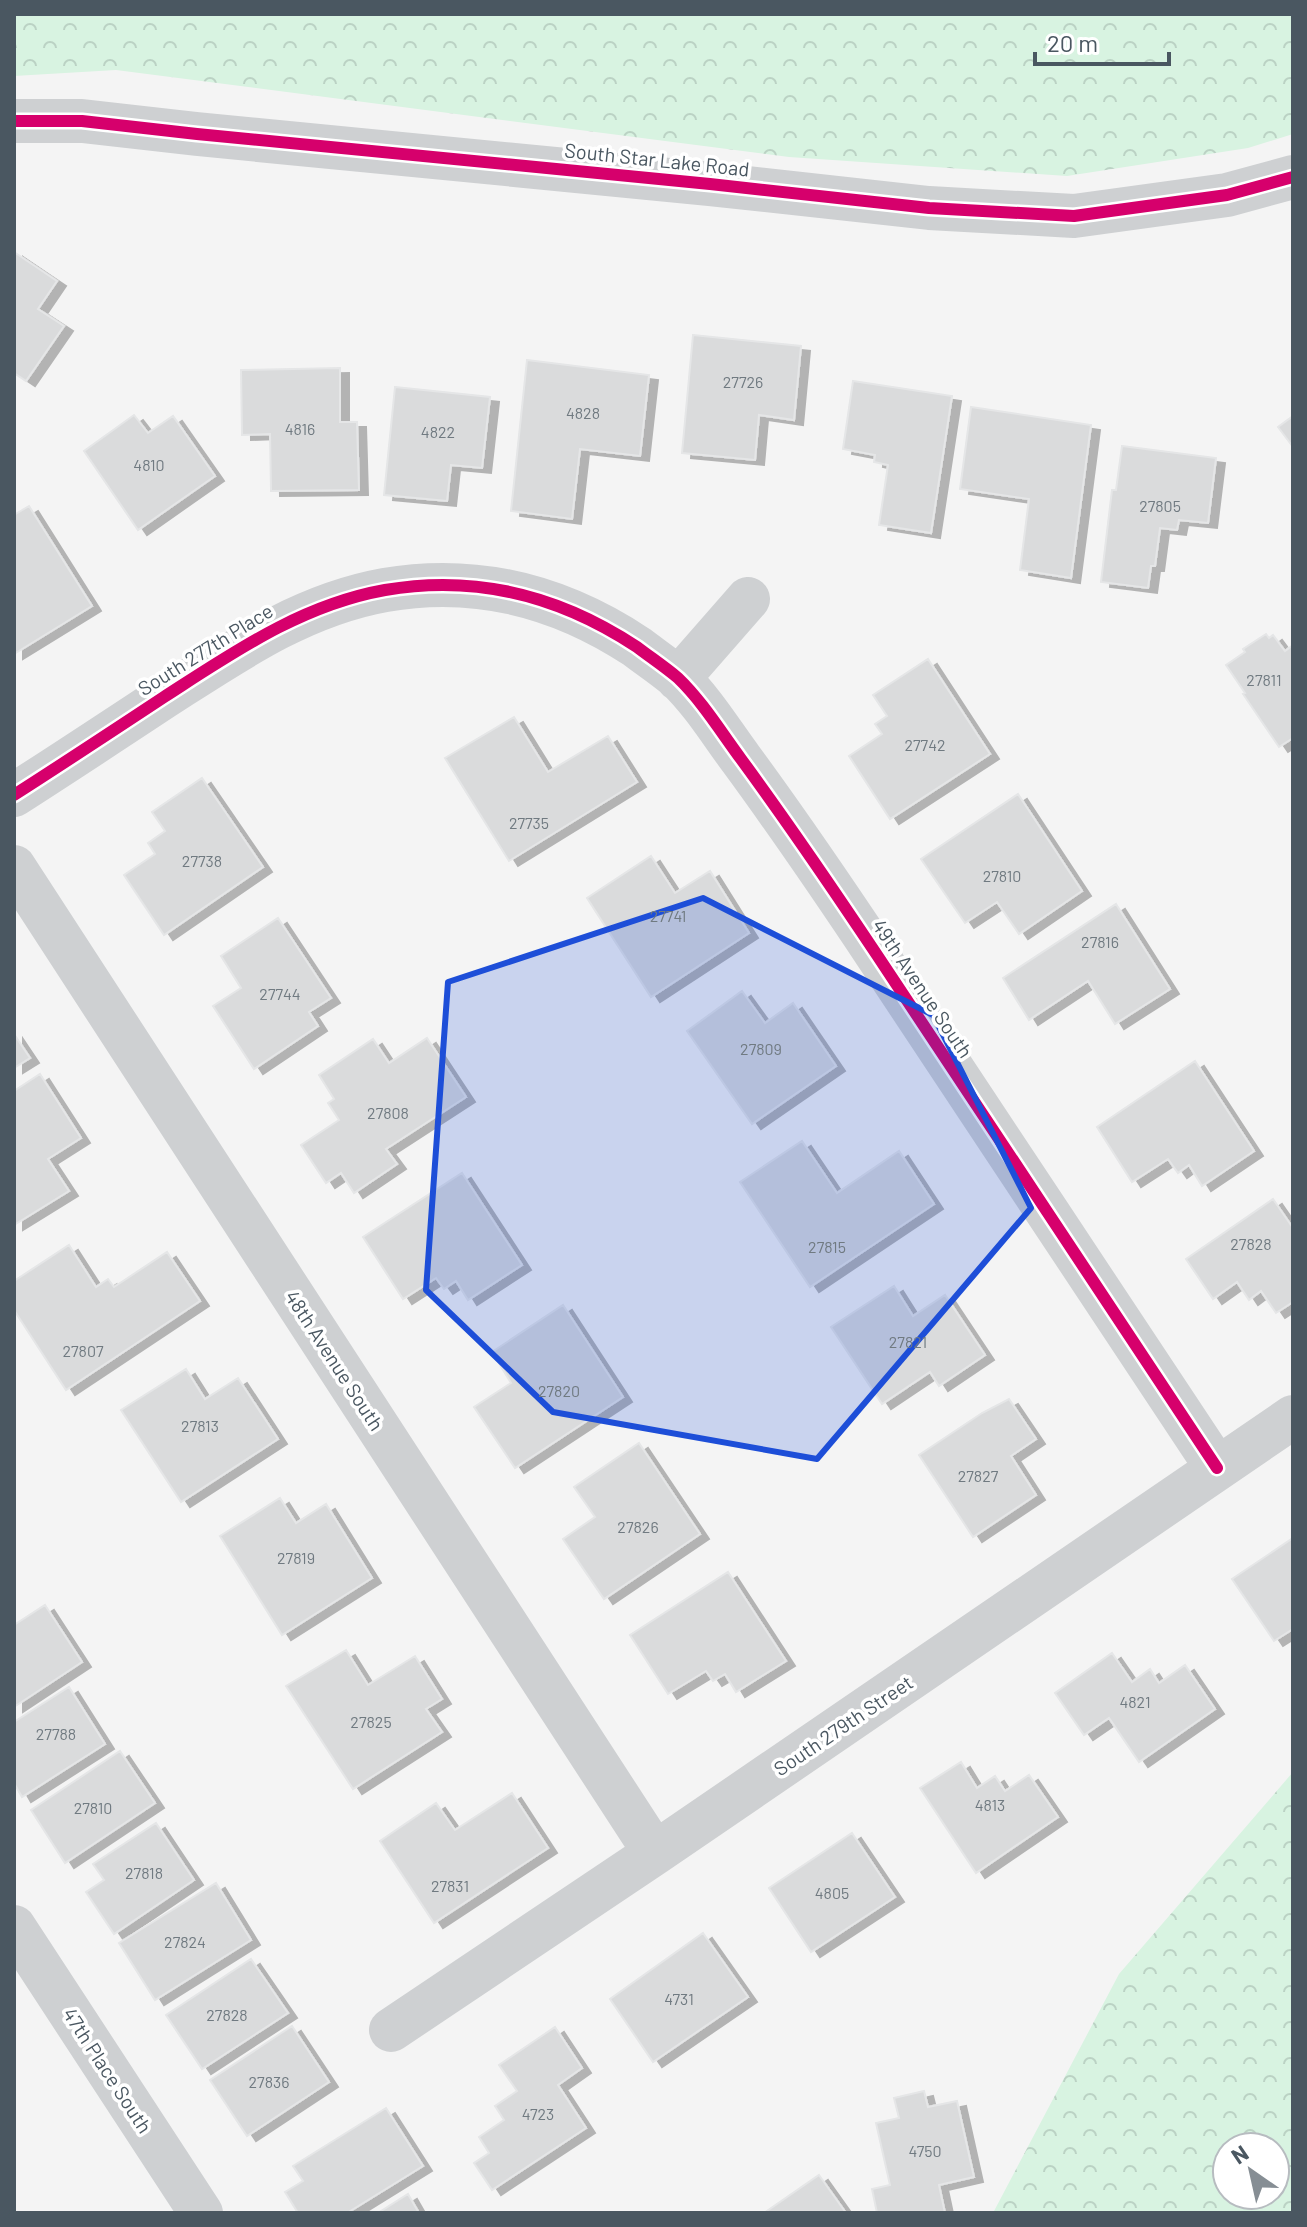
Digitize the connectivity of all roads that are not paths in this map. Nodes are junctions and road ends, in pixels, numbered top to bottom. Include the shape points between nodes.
1 (14, 121) edge
2 (1293, 177) edge
3 (532, 596) joint
4 (748, 599) dead end
5 (678, 679) junction
6 (14, 795) edge
7 (14, 867) edge
8 (1293, 1417) edge
9 (1217, 1468) junction
10 (655, 1853) junction
11 (14, 1927) edge
12 (391, 2030) dead end
13 (201, 2213) edge

1 - 2 street, South Star Lake Road via 82,121 929,208 1074,216 1227,195
3 - 5 street, 49th Avenue South via 610,629
3 - 6 street, South 277th Place via 424,586 313,610 244,645
4 - 5 street
5 - 9 street, 49th Avenue South via 828,880
7 - 10 street, 48th Avenue South
8 - 9 street, South 279th Street
9 - 10 street, South 279th Street
10 - 12 street, South 279th Street
11 - 13 street, 47th Place South

